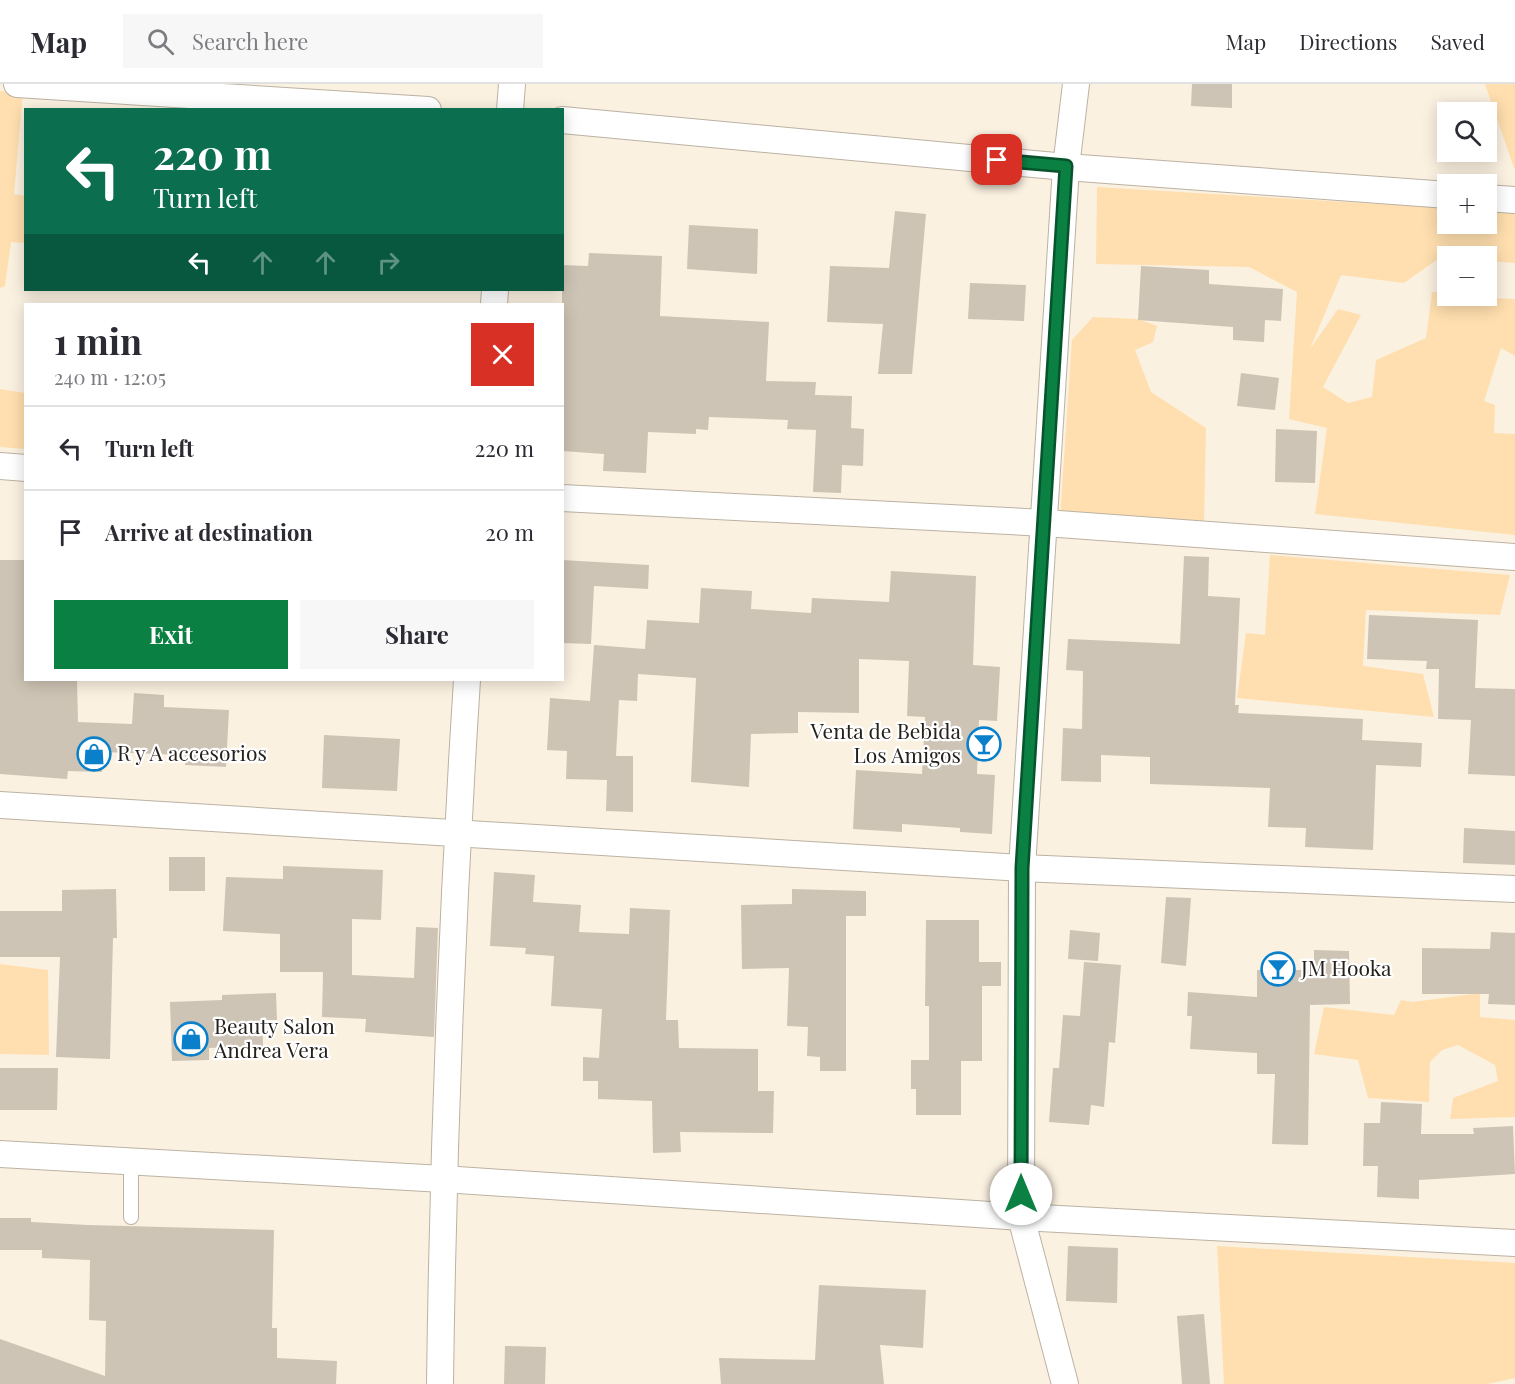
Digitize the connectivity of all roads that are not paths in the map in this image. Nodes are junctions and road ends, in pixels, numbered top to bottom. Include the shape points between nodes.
1 (17, 84) edge
2 (512, 84) edge
3 (1076, 84) edge
4 (396, 108) edge
5 (510, 108) edge
6 (564, 120) edge
7 (1066, 166) junction
8 (1437, 194) edge
9 (1497, 199) edge
10 (1515, 200) edge
11 (0, 466) edge
12 (24, 468) edge
13 (564, 498) edge
14 (1045, 523) junction
15 (1515, 557) edge
16 (467, 681) edge
17 (0, 805) edge
18 (457, 835) junction
19 (1022, 868) junction
20 (1515, 889) edge
21 (0, 1154) edge
22 (131, 1162) junction
23 (443, 1179) junction
24 (131, 1217) dead end
25 (1021, 1217) junction
26 (1515, 1243) edge
27 (440, 1384) edge
28 (1065, 1384) edge

1 - 4 street
2 - 5 street
3 - 7 street
6 - 7 street
7 - 8 street
7 - 14 street
9 - 10 street
11 - 12 street
13 - 14 street
14 - 15 street
14 - 19 street
16 - 18 street
17 - 18 street
18 - 19 street
18 - 23 street
19 - 20 street
19 - 25 street
21 - 22 street
22 - 23 street
22 - 24 lane
23 - 25 street
23 - 27 street
25 - 26 street
25 - 28 street

